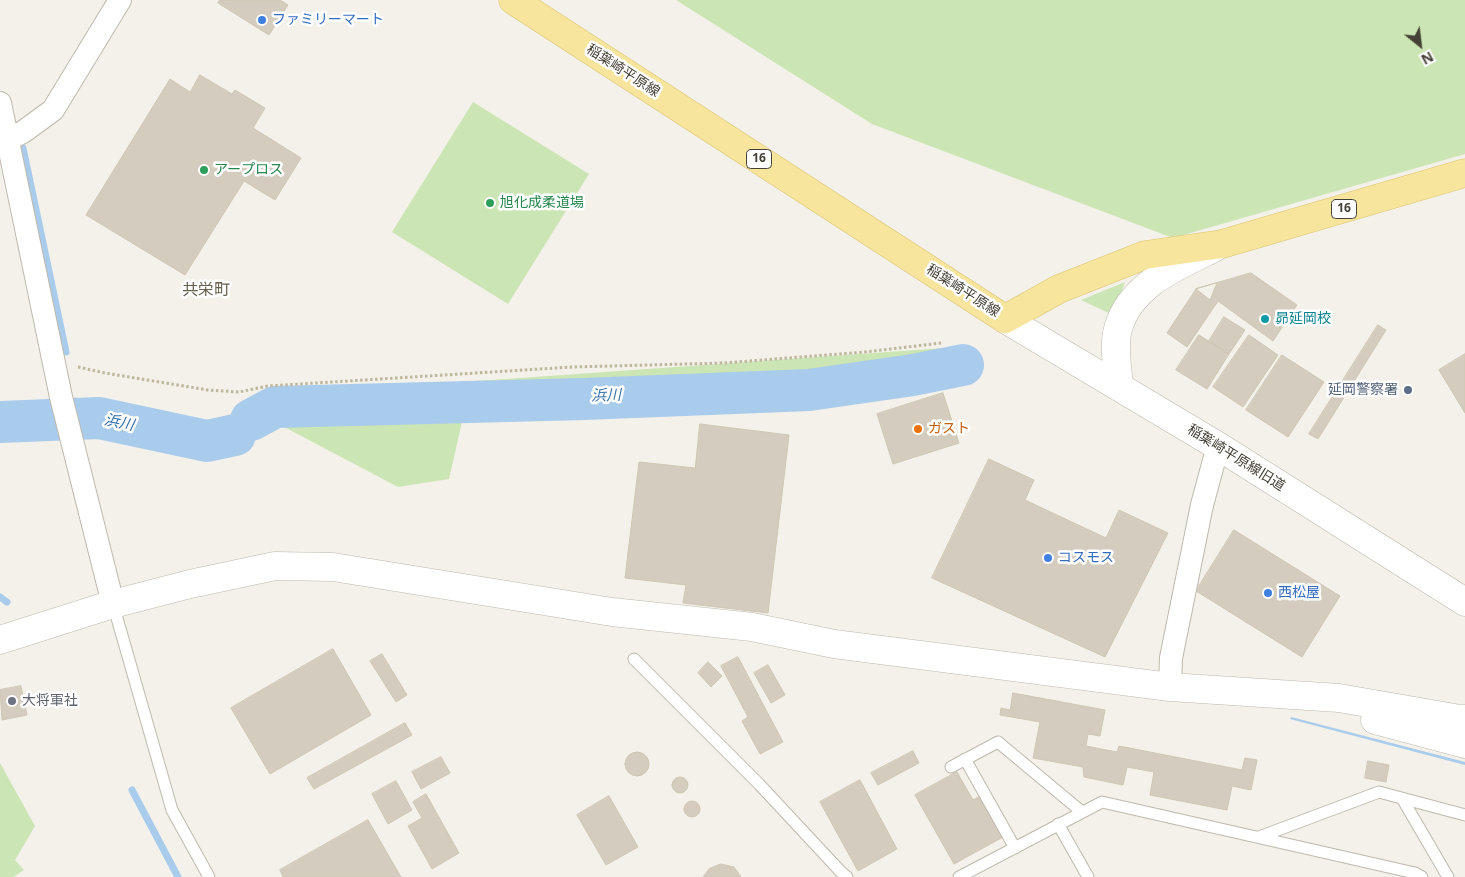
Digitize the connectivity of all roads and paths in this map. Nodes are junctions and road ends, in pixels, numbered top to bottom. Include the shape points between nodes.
1 (120, 0) edge
2 (514, 0) edge
3 (0, 104) edge
4 (4, 143) edge
5 (1465, 173) edge
6 (1222, 244) junction
7 (1005, 319) junction
8 (941, 342) dead end
9 (54, 362) junction
10 (1119, 387) junction
11 (1218, 446) junction
12 (1465, 602) edge
13 (113, 604) junction
14 (0, 640) edge
15 (634, 659) dead end
16 (1170, 687) junction
17 (1287, 695) junction
18 (1465, 719) edge
19 (1465, 744) edge
20 (965, 759) junction
21 (951, 767) dead end
22 (1403, 800) junction
23 (1082, 812) junction
24 (1465, 816) edge
25 (1058, 824) junction
26 (1259, 837) junction
27 (1015, 848) junction
28 (209, 877) edge
29 (847, 877) edge
30 (959, 877) edge
31 (1088, 877) edge
32 (1422, 877) edge
33 (1448, 877) edge

1 - 4 street via 52,110
2 - 7 main road, 稲葉崎平原線 / 16
3 - 4 street
4 - 9 street
5 - 6 main road, 稲葉崎平原線 / 16
6 - 7 main road, 稲葉崎平原線 / 16 via 1145,255 1059,289
6 - 10 street via 1150,283 1128,308 1118,330
7 - 10 street, 稲葉崎平原線旧道
8 - 9 path via 865,352 724,363 572,367 268,386 239,392 208,390
9 - 13 street
10 - 11 street, 稲葉崎平原線旧道
11 - 12 street, 稲葉崎平原線旧道
11 - 16 street via 1202,505 1171,658
13 - 14 street
13 - 16 street via 275,566 333,567 612,612 752,627 834,644
13 - 28 lane via 172,810
15 - 29 lane
16 - 17 street
17 - 18 street via 1339,698
17 - 19 street
20 - 21 lane
20 - 23 lane via 998,742
20 - 27 lane
22 - 24 lane
22 - 26 lane via 1379,792
22 - 33 lane
23 - 25 lane
23 - 26 lane via 1102,802
25 - 27 lane
25 - 31 lane
26 - 32 lane via 1415,872
27 - 30 lane

